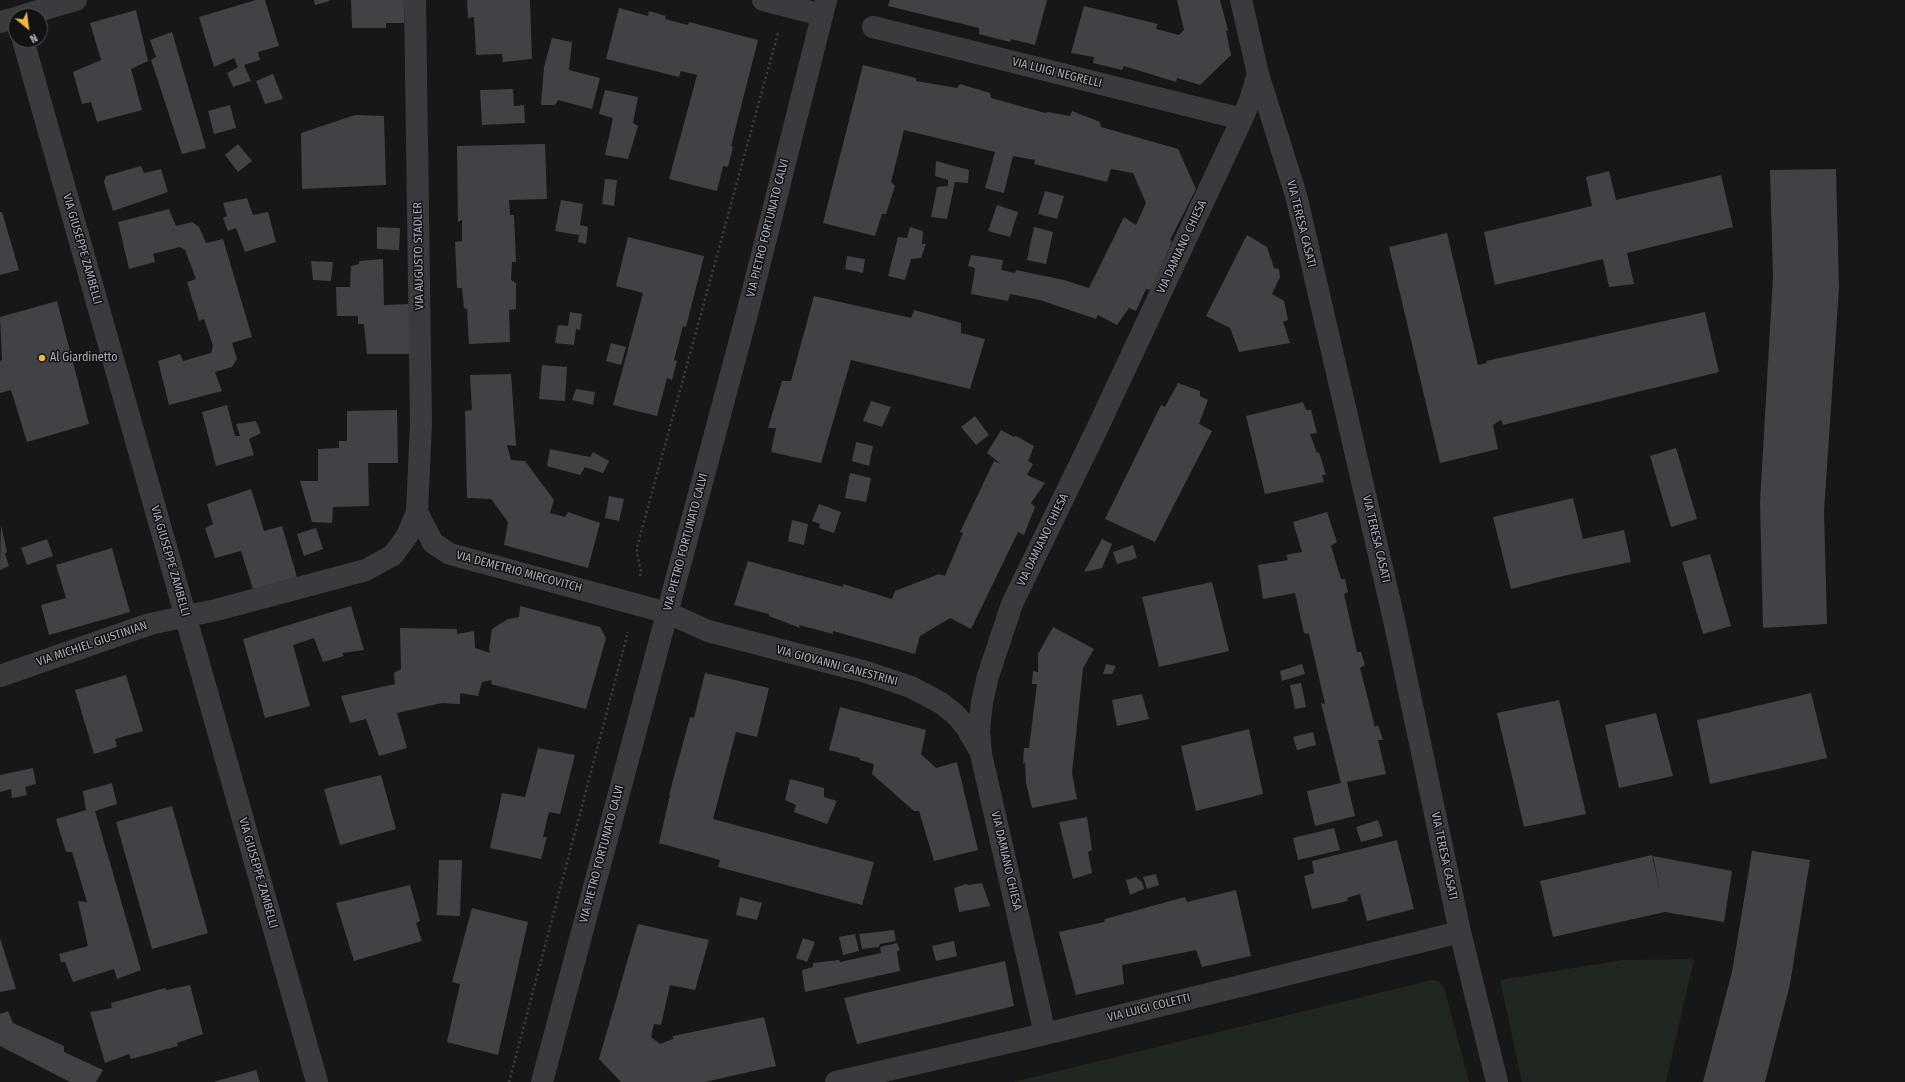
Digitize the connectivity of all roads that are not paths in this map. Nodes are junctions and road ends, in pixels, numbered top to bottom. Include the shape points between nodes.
1 (76, 0) edge
2 (415, 0) edge
3 (763, 0) edge
4 (1241, 0) edge
5 (48, 8) edge
6 (824, 8) edge
7 (873, 27) dead end
8 (25, 48) edge
9 (1258, 74) junction
10 (1242, 119) junction
11 (417, 512) junction
12 (668, 613) junction
13 (185, 616) junction
14 (0, 676) edge
15 (981, 754) junction
16 (1460, 932) junction
17 (1045, 1034) junction
18 (317, 1082) edge
19 (542, 1082) edge
20 (836, 1082) edge
21 (1497, 1082) edge

1 - 5 street
2 - 11 street, VIA AUGUSTO STADLER via 421,423
3 - 6 street
4 - 9 street, VIA TERESA CASATI
6 - 12 street, VIA PIETRO FORTUNATO CALVI
7 - 10 street, VIA LUIGI NEGRELLI
8 - 13 street, VIA GIUSEPPE ZAMBELLI
9 - 10 street, VIA DAMIANO CHIESA
9 - 16 street, VIA TERESA CASATI via 1296,195 1394,620
10 - 15 street, VIA DAMIANO CHIESA via 1012,604 982,702 979,736
11 - 12 street, VIA DEMETRIO MIRCOVITCH via 433,543 450,554
11 - 13 street via 407,536 393,555 366,570
12 - 15 street, VIA GIOVANNI CANESTRINI via 708,631 873,674 911,687 941,703 956,715
12 - 19 street, VIA PIETRO FORTUNATO CALVI
13 - 14 street, VIA MICHIEL GIUSTINIAN via 150,624
13 - 18 street, VIA GIUSEPPE ZAMBELLI
15 - 17 street, VIA DAMIANO CHIESA
16 - 17 street, VIA LUIGI COLETTI
16 - 21 street, VIA TERESA CASATI
17 - 20 street, VIA LUIGI COLETTI

